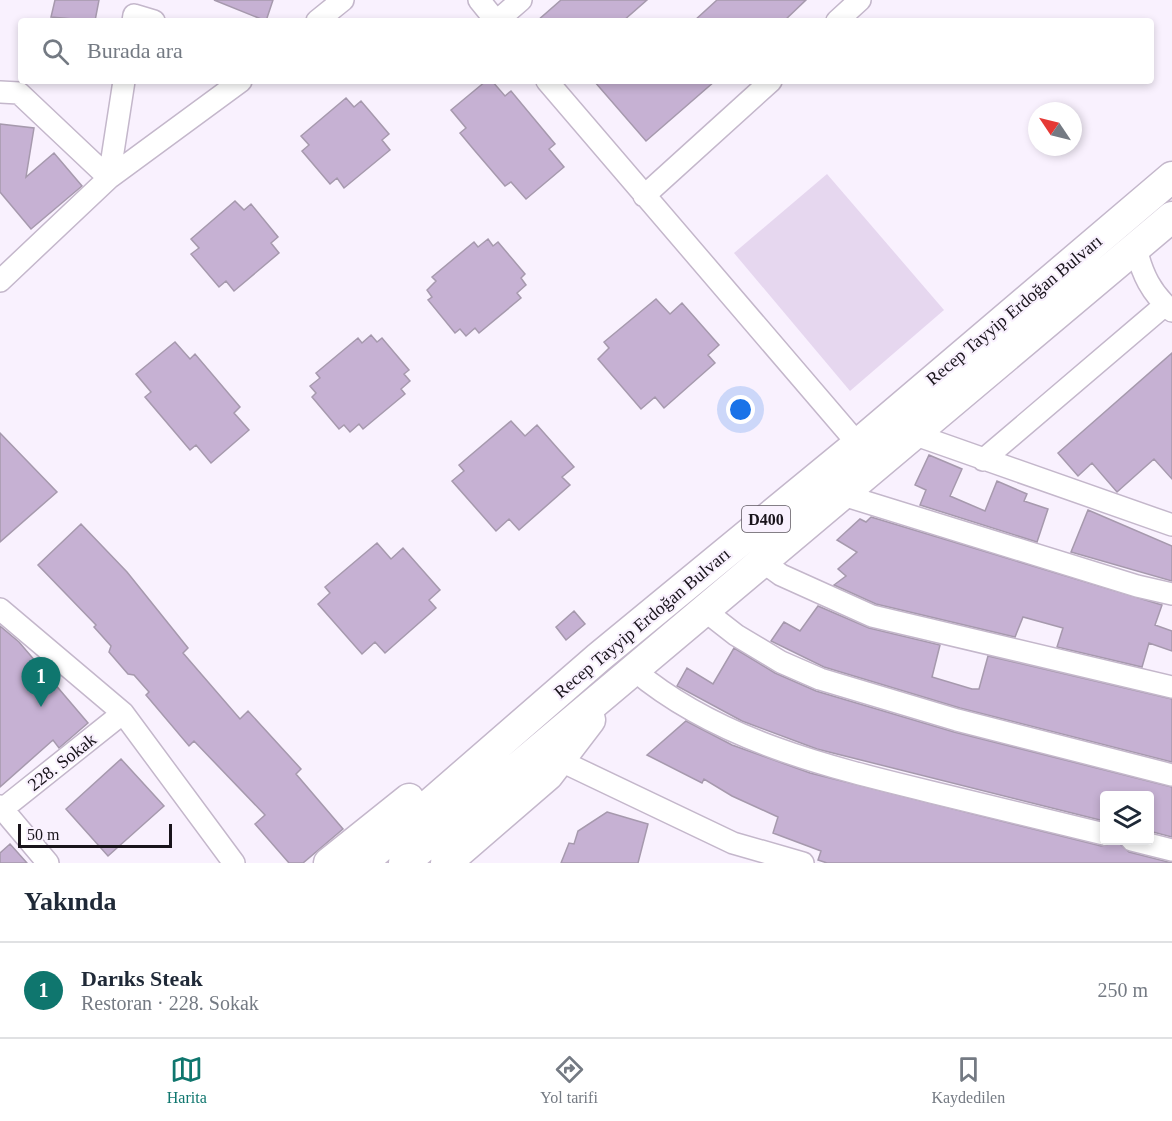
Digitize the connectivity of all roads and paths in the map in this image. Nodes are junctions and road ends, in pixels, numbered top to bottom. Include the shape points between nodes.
1 (343, 0) edge
2 (479, 0) edge
3 (521, 0) edge
4 (860, 0) edge
5 (321, 18) edge
6 (494, 18) edge
7 (500, 18) edge
8 (840, 18) edge
9 (124, 84) edge
10 (237, 84) edge
11 (550, 84) edge
12 (768, 84) edge
13 (0, 92) edge
14 (1172, 177) edge
15 (109, 178) junction
16 (644, 196) junction
17 (1172, 217) edge
18 (1136, 248) junction
19 (0, 281) edge
20 (1169, 308) edge
21 (916, 435) junction
22 (858, 444) junction
23 (983, 460) junction
24 (843, 495) junction
25 (1172, 525) edge
26 (763, 562) junction
27 (1172, 594) edge
28 (0, 609) edge
29 (704, 610) junction
30 (599, 657) junction
31 (623, 679) junction
32 (1172, 687) edge
33 (123, 713) junction
34 (561, 761) junction
35 (1172, 775) edge
36 (1, 808) edge
37 (1100, 833) edge
38 (1152, 845) edge
39 (1172, 850) edge
40 (48, 863) edge
41 (234, 863) edge
42 (329, 863) edge
43 (362, 863) edge
44 (404, 863) edge
45 (448, 863) edge
46 (803, 863) edge

1 - 5 street
2 - 6 street
3 - 7 street
4 - 8 street
9 - 15 street
10 - 15 street
11 - 16 street
12 - 16 street
13 - 15 street via 19,93
14 - 22 highway, Recep Tayyip Erdoğan Bulvarı / D400
15 - 19 street
16 - 22 street
17 - 18 highway, Recep Tayyip Erdoğan Bulvarı / D400
18 - 20 street via 1142,273
18 - 21 highway, Recep Tayyip Erdoğan Bulvarı / D400
20 - 23 street
21 - 23 street
21 - 24 highway, Recep Tayyip Erdoğan Bulvarı / D400
22 - 30 highway, Recep Tayyip Erdoğan Bulvarı / D400
23 - 25 street
24 - 26 highway, Recep Tayyip Erdoğan Bulvarı / D400
24 - 27 street
26 - 29 highway, Recep Tayyip Erdoğan Bulvarı / D400
26 - 32 street via 781,575 872,616
28 - 33 street
29 - 31 highway, Recep Tayyip Erdoğan Bulvarı / D400
29 - 35 street via 781,662 820,679 979,726
30 - 42 highway
30 - 43 highway, Recep Tayyip Erdoğan Bulvarı / D400
31 - 34 highway
31 - 37 street via 745,736 812,761
31 - 44 highway, Recep Tayyip Erdoğan Bulvarı / D400
33 - 36 street, 228. Sokak
33 - 41 street
34 - 45 highway
34 - 46 street via 733,843
36 - 40 street
38 - 39 street

